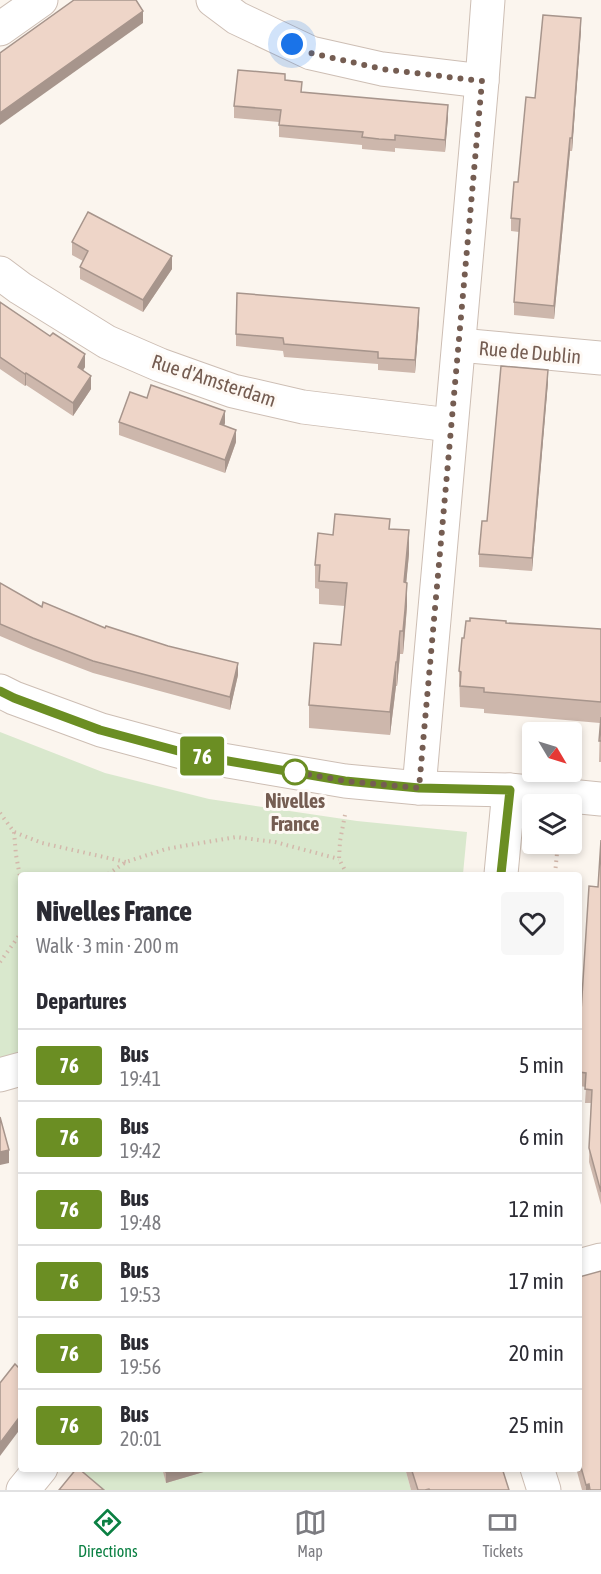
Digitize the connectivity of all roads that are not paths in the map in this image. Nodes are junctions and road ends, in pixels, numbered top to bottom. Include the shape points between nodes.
1 (41, 0) edge
2 (213, 0) edge
3 (488, 0) edge
4 (0, 29) edge
5 (482, 81) junction
6 (0, 273) edge
7 (459, 345) junction
8 (601, 358) edge
9 (450, 425) junction
10 (0, 691) edge
11 (419, 788) junction
12 (510, 790) junction
13 (601, 799) edge
14 (501, 872) edge
15 (18, 1070) edge
16 (0, 1075) edge
17 (601, 1260) edge
18 (582, 1265) edge
19 (38, 1472) edge
20 (538, 1472) edge
21 (23, 1490) edge
22 (544, 1490) edge

1 - 4 street
2 - 5 street via 237,18 311,53 382,69
3 - 5 street
5 - 7 street
6 - 9 street, Rue d'Amsterdam via 107,342 233,391 303,407
7 - 8 street, Rue de Dublin
7 - 9 street
9 - 11 street
10 - 11 street via 100,730 193,755 345,781
11 - 12 street
12 - 13 street
12 - 14 street
15 - 16 street
17 - 18 street
19 - 21 street
20 - 22 street

